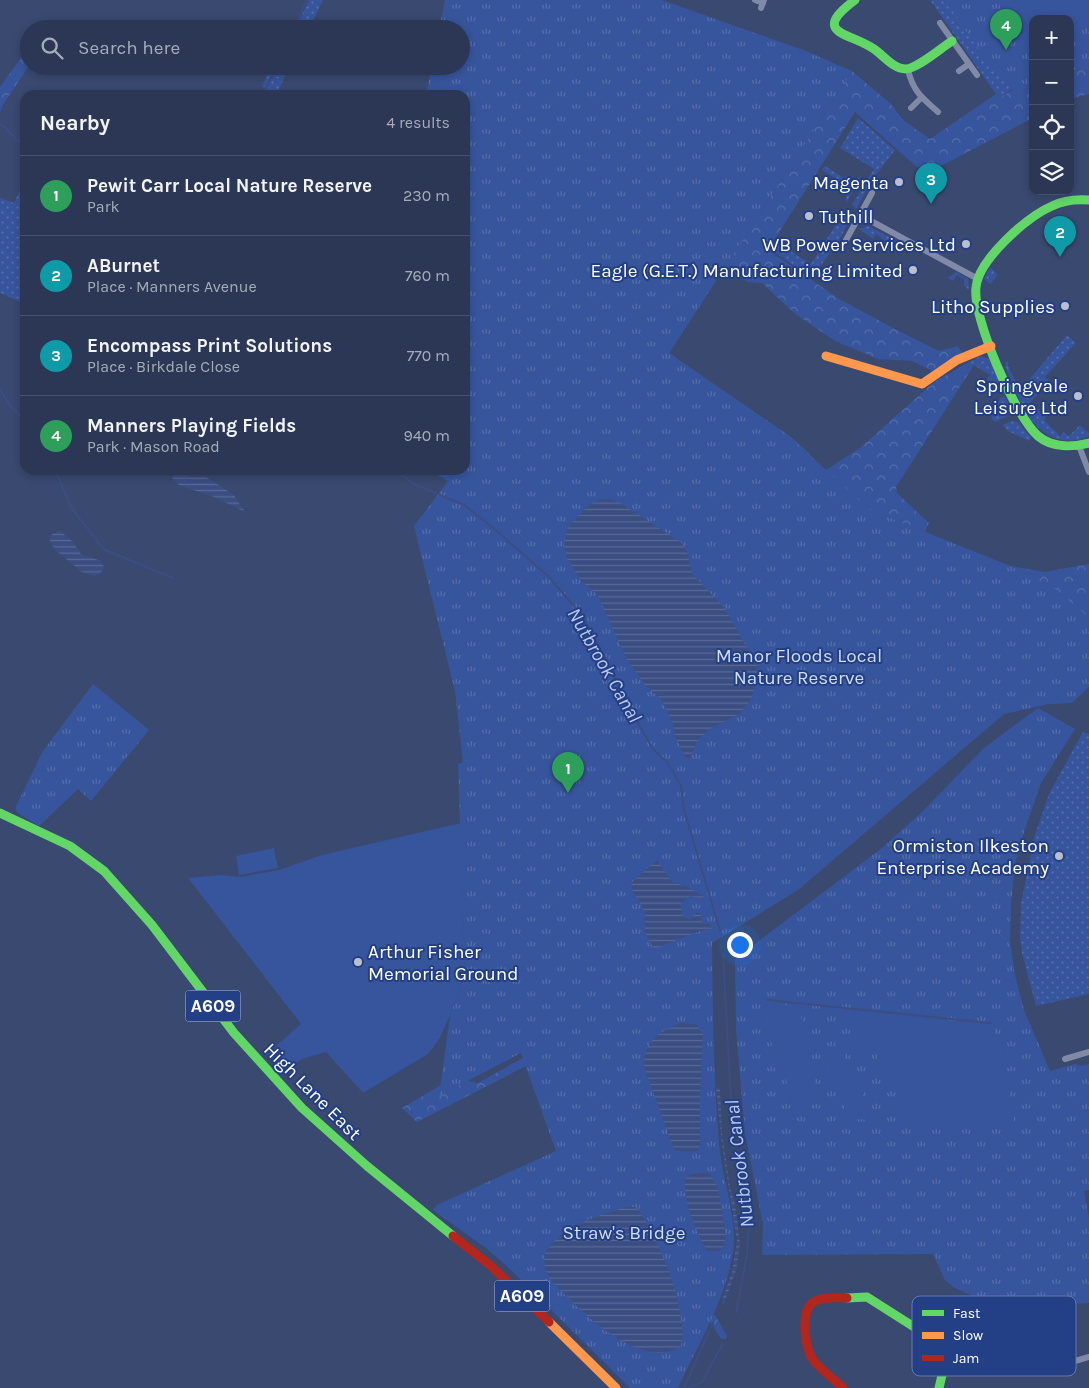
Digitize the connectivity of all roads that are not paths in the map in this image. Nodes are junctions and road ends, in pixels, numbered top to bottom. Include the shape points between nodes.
1 (755, 0) edge
2 (854, 0) edge
3 (762, 4) edge
4 (940, 23) dead end
5 (952, 40) junction
6 (969, 64) junction
7 (908, 69) junction
8 (959, 71) dead end
9 (977, 75) dead end
10 (920, 98) junction
11 (911, 108) dead end
12 (938, 112) dead end
13 (872, 193) dead end
14 (1089, 200) edge
15 (860, 215) junction
16 (846, 240) dead end
17 (978, 279) junction
18 (991, 346) junction
19 (826, 356) dead end
20 (1089, 443) edge
21 (1079, 446) junction
22 (1089, 472) edge
23 (0, 812) edge
24 (1089, 1052) edge
25 (1081, 1054) junction
26 (1065, 1059) dead end
27 (1083, 1062) dead end
28 (912, 1326) edge
29 (1089, 1357) edge
30 (1076, 1361) edge
31 (616, 1388) edge
32 (843, 1388) edge

1 - 3 street
2 - 7 street via 835,17 837,31 873,48 892,64
4 - 5 street
5 - 6 street
5 - 7 street
6 - 8 street
6 - 9 street
7 - 10 street via 913,89
10 - 11 street
10 - 12 street
13 - 15 street
14 - 17 street via 1061,202 1036,215 992,255
15 - 16 street
15 - 17 street
17 - 18 street via 976,305
18 - 19 street via 957,360 922,384 900,374
18 - 21 street via 1025,423 1037,436 1049,442
20 - 21 street
21 - 22 street
23 - 31 street, High Lane East / A609 via 70,846 104,871 152,925 234,1033 297,1103 367,1166 497,1271
24 - 25 street
25 - 26 street
25 - 27 street
28 - 32 street via 867,1297 820,1299 812,1303 806,1311 806,1345 814,1361
29 - 30 street

